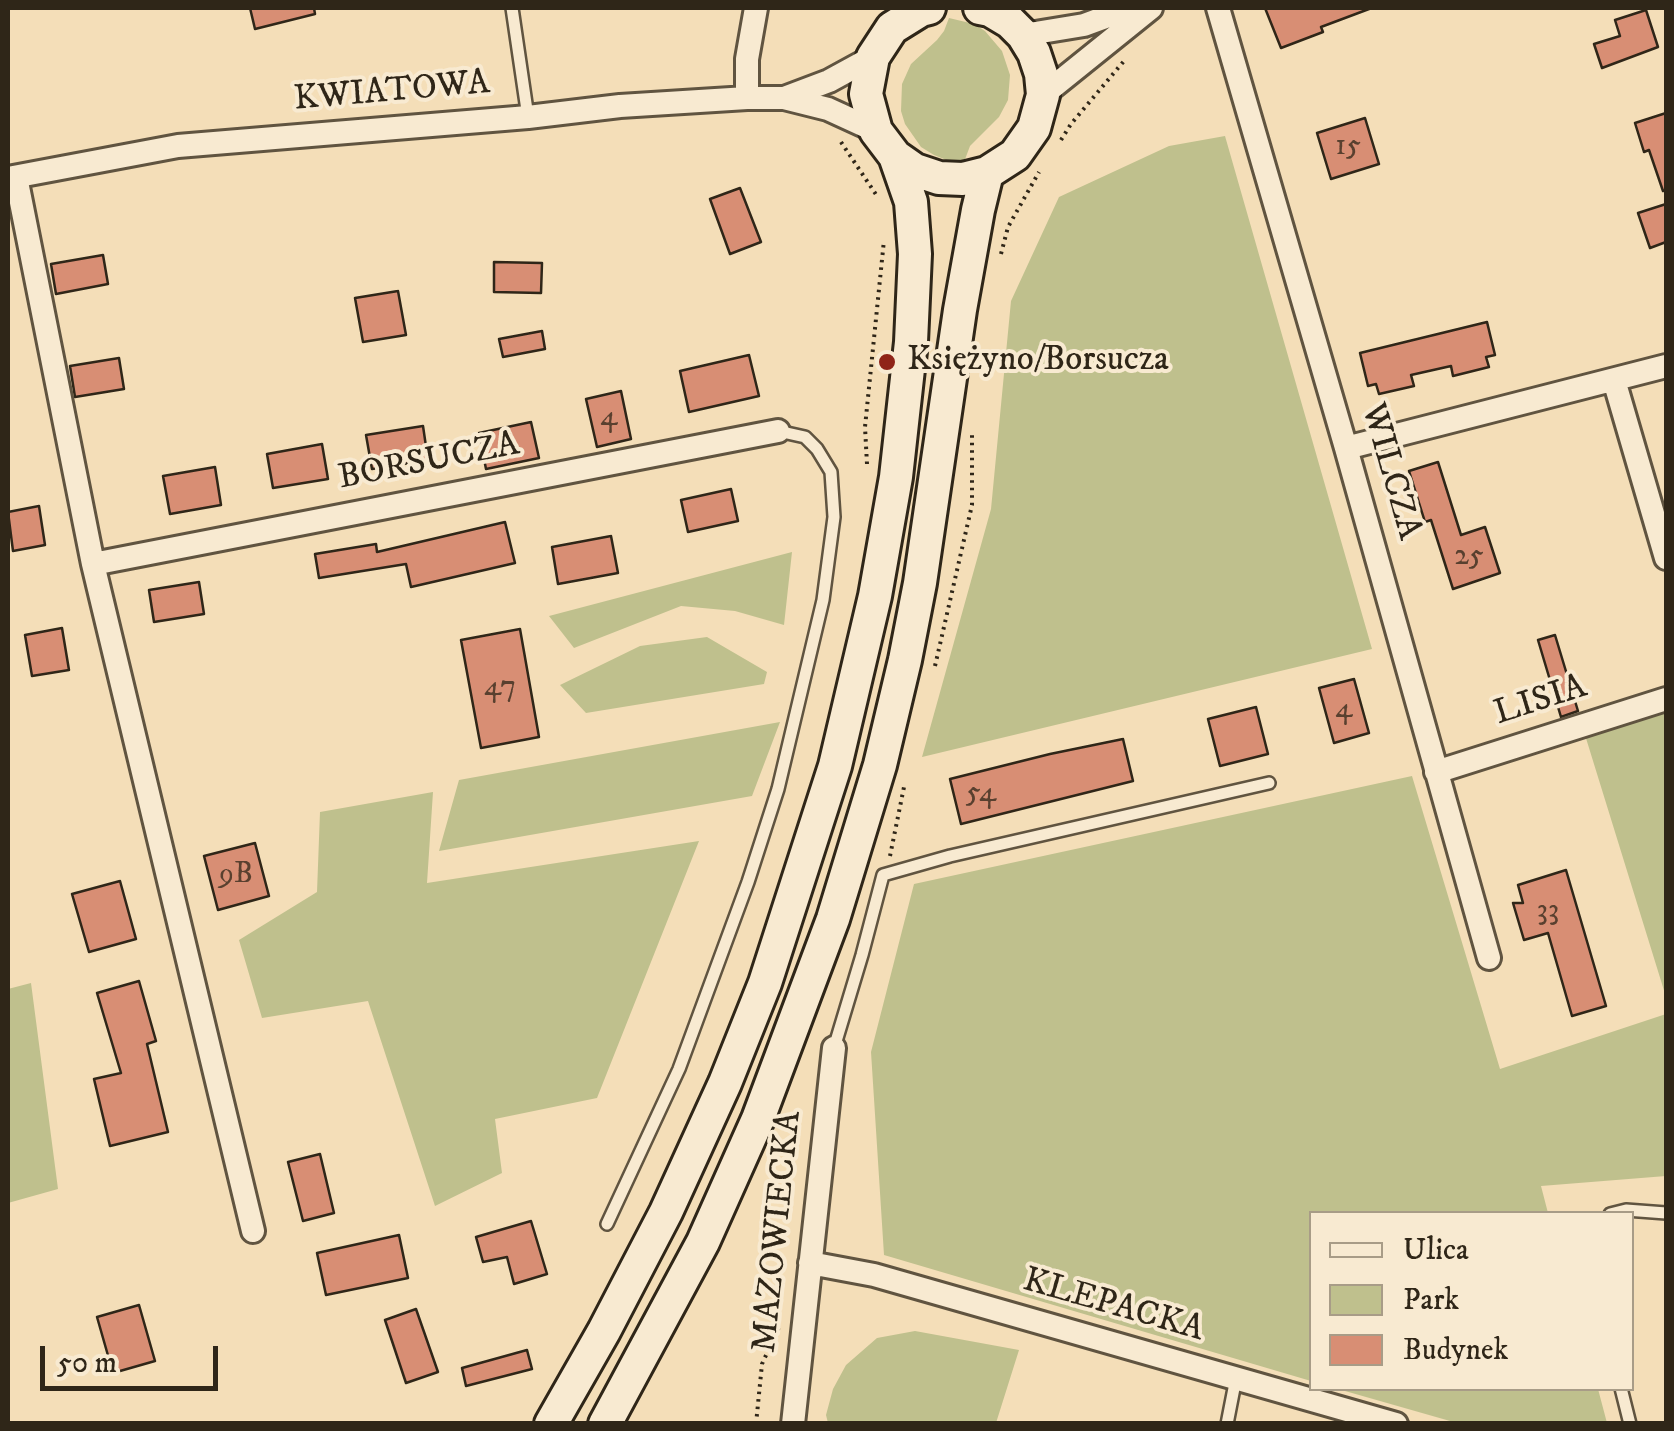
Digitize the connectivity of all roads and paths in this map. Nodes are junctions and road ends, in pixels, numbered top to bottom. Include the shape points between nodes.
1 (512, 8) edge
2 (756, 8) edge
3 (924, 8) edge
4 (1130, 8) edge
5 (1151, 8) edge
6 (1218, 8) edge
7 (1005, 18) edge
8 (1132, 52) dead end
9 (873, 57) junction
10 (1042, 95) junction
11 (747, 98) junction
12 (784, 98) junction
13 (828, 109) junction
14 (528, 116) junction
15 (1062, 139) dead end
16 (886, 144) junction
17 (1042, 168) dead end
18 (987, 173) junction
19 (12, 178) edge
20 (876, 194) dead end
21 (884, 240) dead end
22 (998, 265) dead end
23 (1666, 366) edge
24 (1614, 380) junction
25 (972, 426) dead end
26 (778, 431) joint
27 (1346, 448) junction
28 (868, 480) dead end
29 (1666, 558) edge
30 (93, 564) junction
31 (932, 674) dead end
32 (1666, 699) edge
33 (1436, 772) junction
34 (906, 776) dead end
35 (1269, 783) dead end
36 (883, 875) junction
37 (1489, 958) dead end
38 (834, 1048) joint
39 (1622, 1211) edge
40 (1666, 1213) edge
41 (607, 1224) dead end
42 (253, 1231) dead end
43 (810, 1263) junction
44 (1236, 1378) junction
45 (1622, 1391) edge
46 (550, 1424) edge
47 (605, 1424) edge
48 (793, 1424) edge
49 (1227, 1424) edge
50 (1396, 1424) edge
51 (1630, 1424) edge

1 - 14 lane
2 - 11 street
3 - 9 main road via 892,28
4 - 7 street via 1084,25
5 - 10 street
6 - 27 street, WILCZA
7 - 10 main road via 1034,53
8 - 15 path
9 - 12 street, KWIATOWA
9 - 16 main road via 866,94
10 - 18 main road via 1034,128 1015,155
11 - 12 street, KWIATOWA
11 - 14 street, KWIATOWA
12 - 13 street, KWIATOWA
13 - 16 street, KWIATOWA
13 - 20 path via 826,128
14 - 19 street, KWIATOWA via 178,146
16 - 18 main road via 916,170 939,178
16 - 46 main road via 910,202 912,342 875,596 836,766 725,1083 666,1212
17 - 22 path via 1008,227
18 - 47 main road via 920,583 880,765 849,868 758,1119 703,1242
19 - 30 street
21 - 28 path via 865,427
23 - 24 street
24 - 27 street
24 - 29 street
25 - 31 path via 972,505
26 - 30 street, BORSUCZA
26 - 41 lane via 805,437 831,472 834,517 823,600 748,882 678,1070
27 - 33 street, WILCZA
30 - 42 street
32 - 33 street, LISIA
33 - 37 street, WILCZA
34 - 36 path
35 - 36 lane
36 - 38 lane
38 - 43 street, MAZOWIECKA
39 - 40 lane
43 - 44 street, KLEPACKA
43 - 48 street, MAZOWIECKA
44 - 49 lane
44 - 50 street, KLEPACKA
45 - 51 lane

